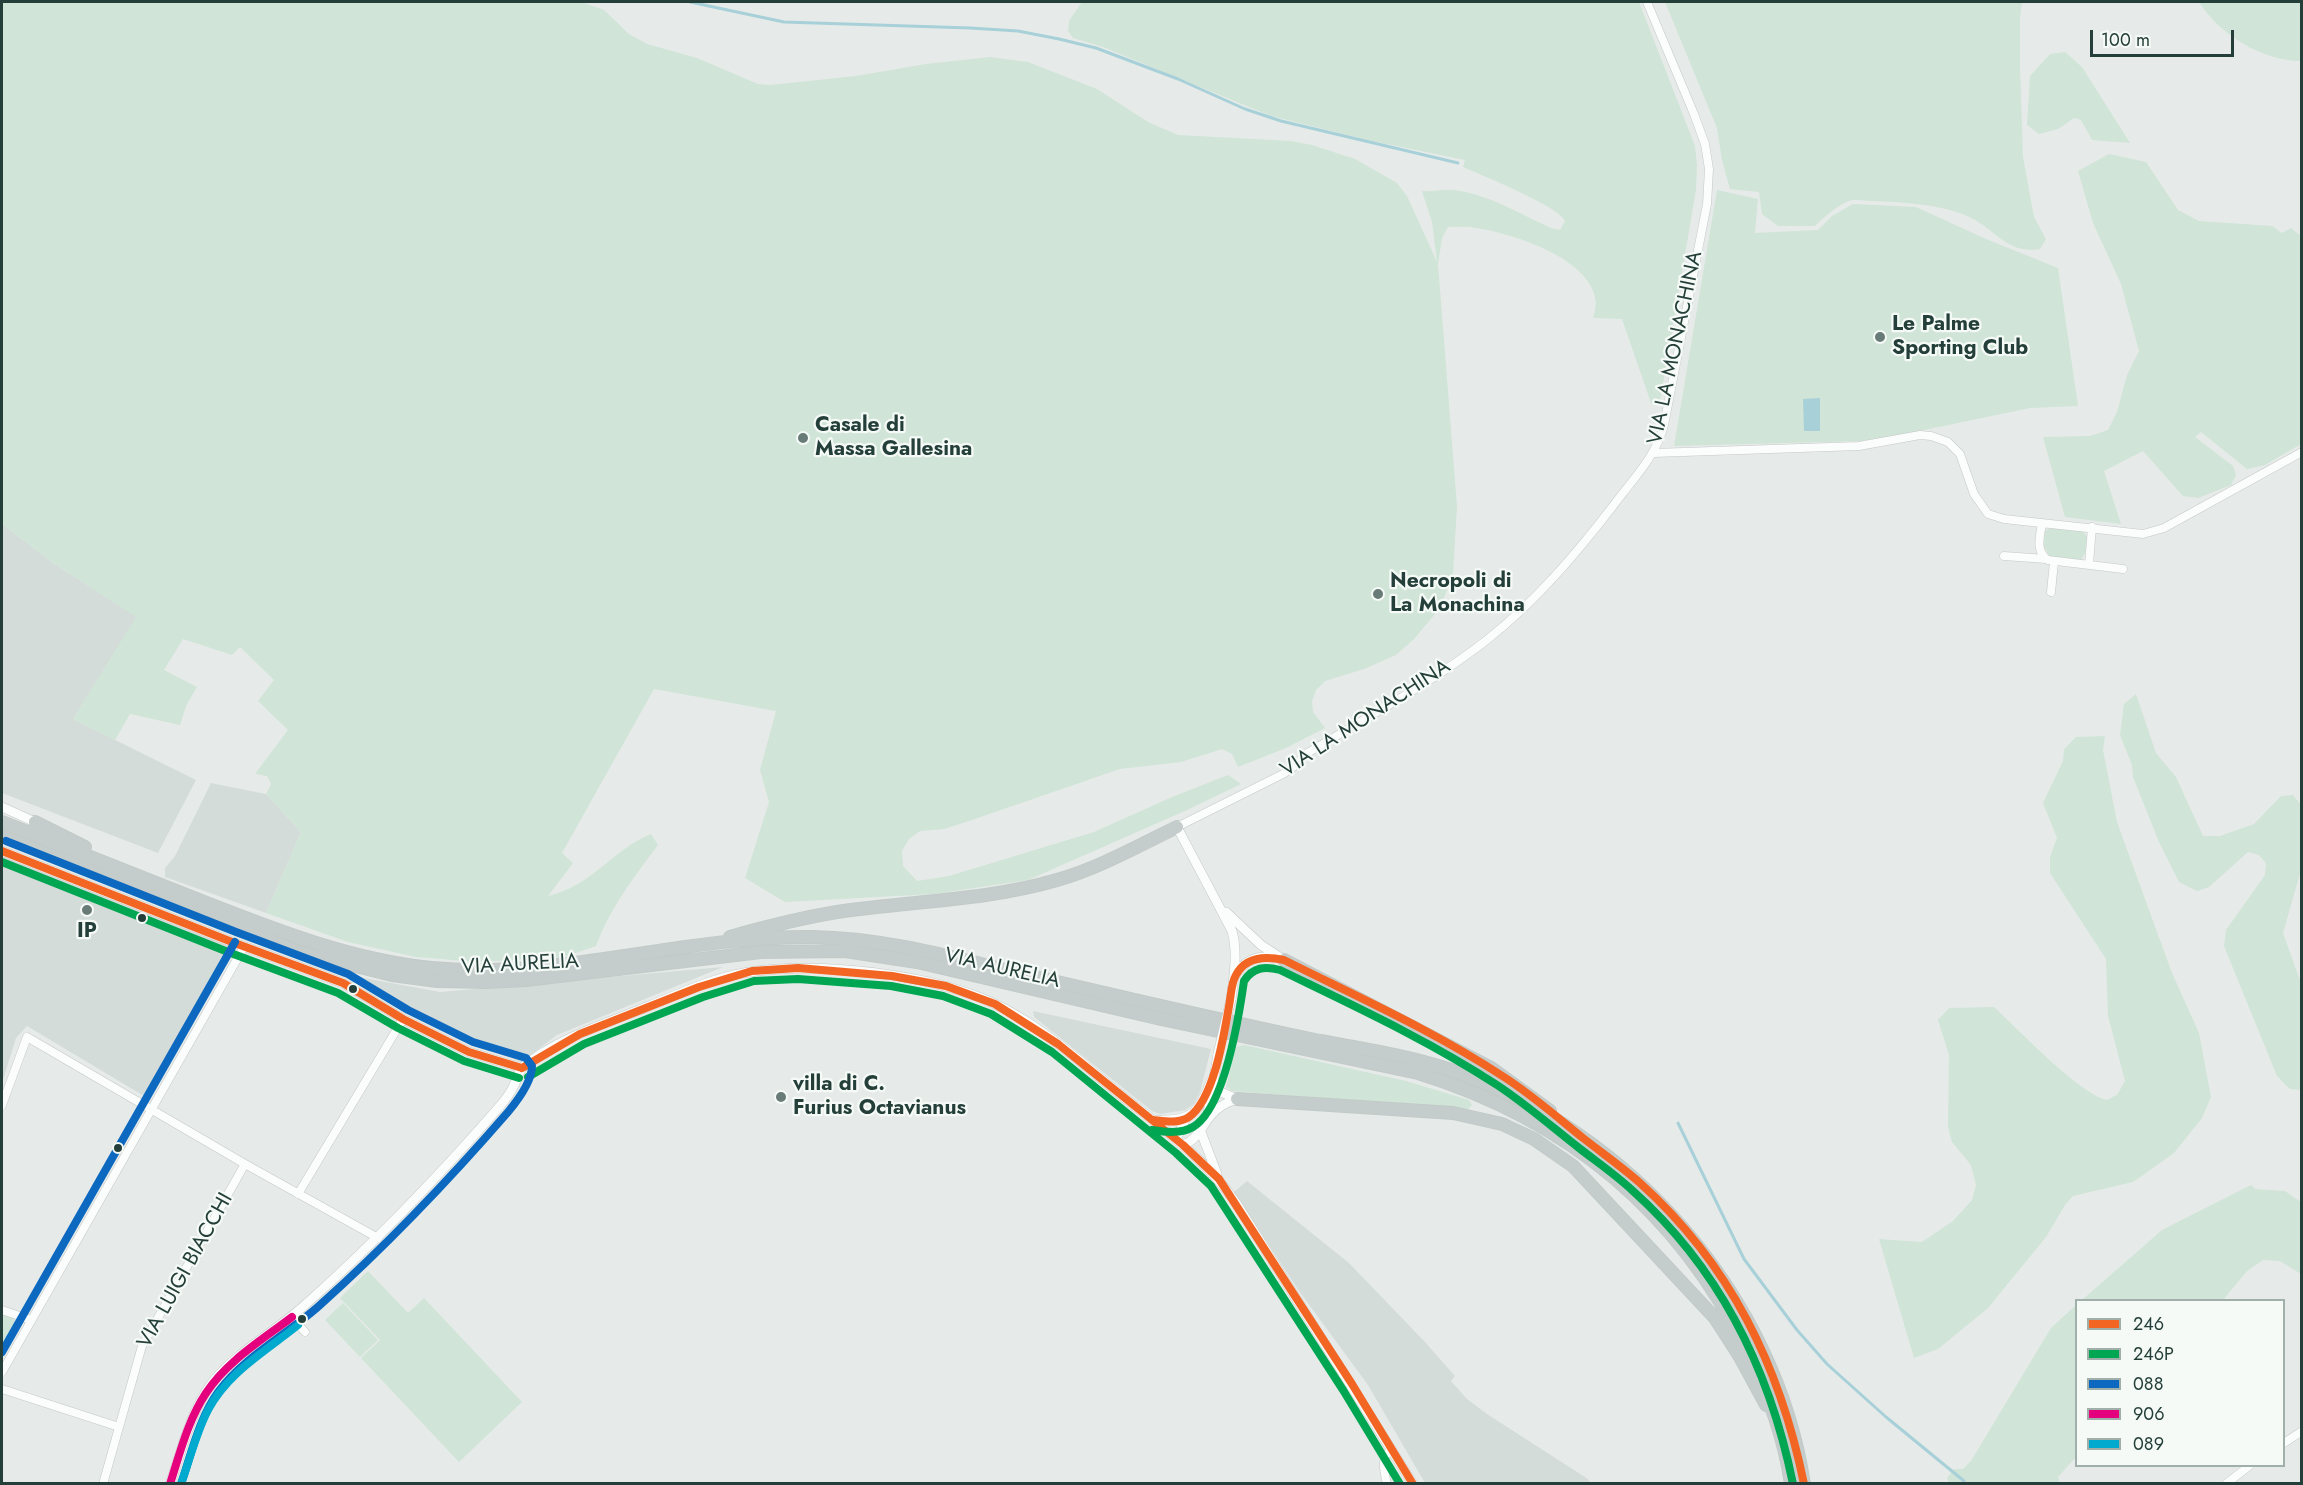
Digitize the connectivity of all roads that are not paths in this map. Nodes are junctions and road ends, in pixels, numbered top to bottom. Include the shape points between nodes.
1 (1647, 2) edge
2 (2301, 452) edge
3 (1654, 453) junction
4 (2042, 523) junction
5 (2092, 527) junction
6 (2004, 556) dead end
7 (2050, 560) junction
8 (2088, 564) junction
9 (2123, 569) dead end
10 (2051, 592) dead end
11 (2, 807) edge
12 (2, 822) edge
13 (35, 822) joint
14 (1177, 826) junction
15 (2, 836) edge
16 (2, 851) edge
17 (122, 869) junction
18 (1220, 906) junction
19 (244, 947) junction
20 (692, 947) junction
21 (1284, 960) junction
22 (1234, 977) junction
23 (403, 1019) junction
24 (522, 1068) junction
25 (1212, 1079) junction
26 (1236, 1099) junction
27 (2, 1105) edge
28 (152, 1109) junction
29 (1186, 1118) junction
30 (1153, 1120) junction
31 (1206, 1121) junction
32 (1201, 1132) junction
33 (1586, 1140) junction
34 (1179, 1142) junction
35 (245, 1164) junction
36 (1219, 1179) junction
37 (298, 1194) junction
38 (378, 1238) junction
39 (2, 1310) edge
40 (292, 1317) junction
41 (31, 1320) junction
42 (305, 1332) dead end
43 (2, 1372) edge
44 (2, 1389) edge
45 (1778, 1425) junction
46 (119, 1427) junction
47 (2301, 1431) edge
48 (2285, 1442) edge
49 (1392, 1449) junction
50 (2248, 1467) edge
51 (103, 1484) edge
52 (170, 1484) edge
53 (1386, 1484) edge
54 (1413, 1484) edge
55 (1791, 1484) edge
56 (1804, 1484) edge
57 (2226, 1484) edge

1 - 3 street, VIA LA MONACHINA via 1694,114 1709,169 1707,204 1664,425
2 - 5 street via 2154,532
3 - 4 street via 1859,446 1931,436 1948,442 1960,454 1974,494 1986,513
3 - 14 street, VIA LA MONACHINA via 1560,570 1489,638 1306,754 1283,774
4 - 5 street
4 - 7 street via 2039,547
5 - 8 street
6 - 7 street
7 - 8 street
7 - 10 street
8 - 9 street
11 - 13 street
12 - 17 highway, VIA AURELIA
13 - 17 highway
14 - 18 street
14 - 20 highway via 1072,876 1038,885 987,896 820,915
15 - 45 highway, VIA AURELIA via 299,952 392,975 437,981 526,980 761,952 845,951 917,962 1452,1083 1554,1134 1639,1199 1688,1253 1716,1293 1763,1382
16 - 19 street
17 - 20 highway, VIA AURELIA via 307,942 431,968 486,970
18 - 21 street via 1261,945
18 - 22 street via 1234,937
19 - 23 street via 343,983
19 - 28 street
20 - 33 highway, VIA AURELIA via 814,937 921,950 1418,1060 1521,1101
21 - 22 street via 1257,957
21 - 33 highway via 1491,1068
22 - 25 street, bridge
23 - 24 street via 469,1052
23 - 37 street
24 - 30 street via 571,1038 741,973 791,968 864,972 918,980 990,1002 1053,1040
24 - 38 street via 500,1106
25 - 26 street via 1221,1092
25 - 29 street via 1200,1106
25 - 31 street
26 - 31 street via 1218,1108
26 - 45 highway via 1453,1113 1502,1124 1544,1145 1577,1170 1715,1318
27 - 28 street via 27,1037
28 - 35 street
28 - 41 street
29 - 30 street
29 - 34 street
30 - 34 street
31 - 32 street
32 - 34 street via 1195,1139
32 - 36 street
33 - 56 highway, VIA AURELIA via 1656,1198 1726,1284 1778,1388 1798,1447
34 - 36 street
35 - 37 street
35 - 46 street, VIA LUIGI BIACCHI via 142,1346
36 - 49 street
37 - 38 street
38 - 40 street
39 - 41 street
40 - 42 street
40 - 52 street via 212,1383 193,1418
41 - 43 street
44 - 46 street
45 - 55 highway, VIA AURELIA
46 - 51 street, VIA LUIGI BIACCHI
47 - 48 street
49 - 53 street via 1384,1460
49 - 54 street
50 - 57 street

